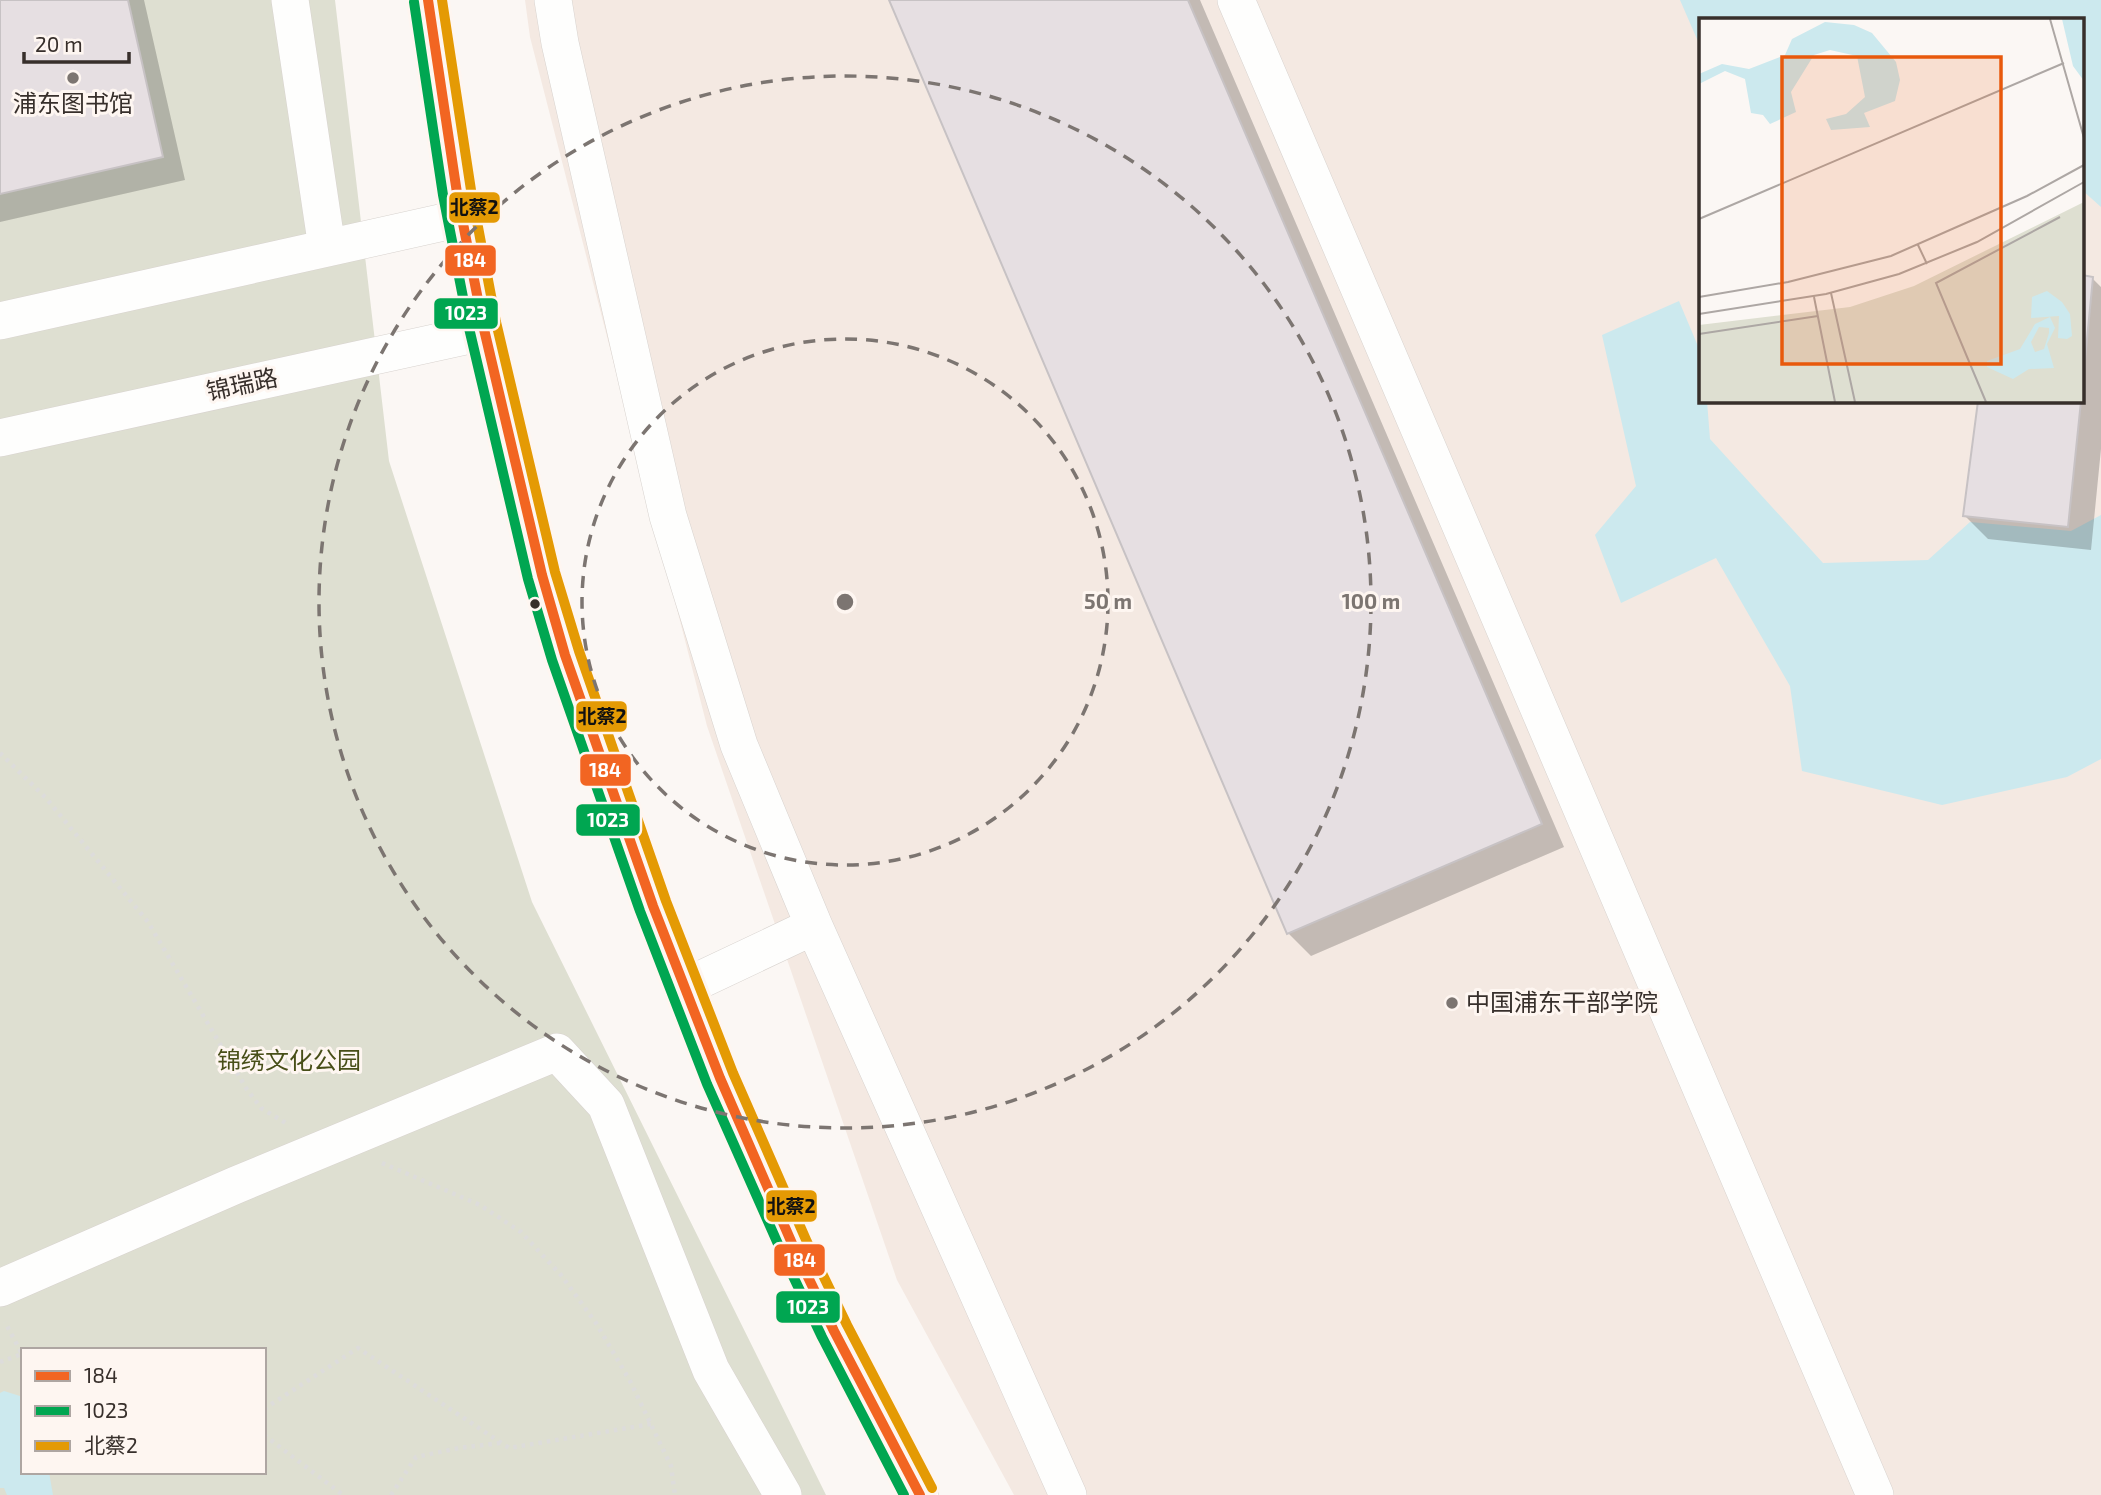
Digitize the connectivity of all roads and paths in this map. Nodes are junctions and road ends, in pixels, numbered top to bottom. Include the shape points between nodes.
1 (290, 0) edge
2 (428, 0) edge
3 (553, 0) edge
4 (1237, 0) edge
5 (462, 218) junction
6 (327, 248) junction
7 (0, 321) edge
8 (484, 332) junction
9 (0, 438) edge
10 (814, 926) junction
11 (683, 988) junction
12 (0, 1288) edge
13 (0, 1312) edge
14 (21, 1353) edge
15 (21, 1355) edge
16 (0, 1362) edge
17 (266, 1408) edge
18 (651, 1424) dead end
19 (266, 1437) edge
20 (501, 1443) junction
21 (343, 1495) edge
22 (391, 1495) edge
23 (783, 1495) edge
24 (920, 1495) edge
25 (1068, 1495) edge
26 (1875, 1495) edge

1 - 6 street
2 - 5 street
3 - 10 street via 668,516 739,746
4 - 26 street
5 - 6 street
5 - 8 street
6 - 7 street
8 - 9 street, 锦瑞路
8 - 11 street via 548,601
10 - 11 street
10 - 25 street
11 - 24 street via 781,1220
12 - 23 street via 557,1052 606,1105 711,1370
13 - 14 path
15 - 16 path
17 - 20 path via 358,1348
18 - 20 path via 509,1448
19 - 21 path
20 - 22 path via 416,1457

